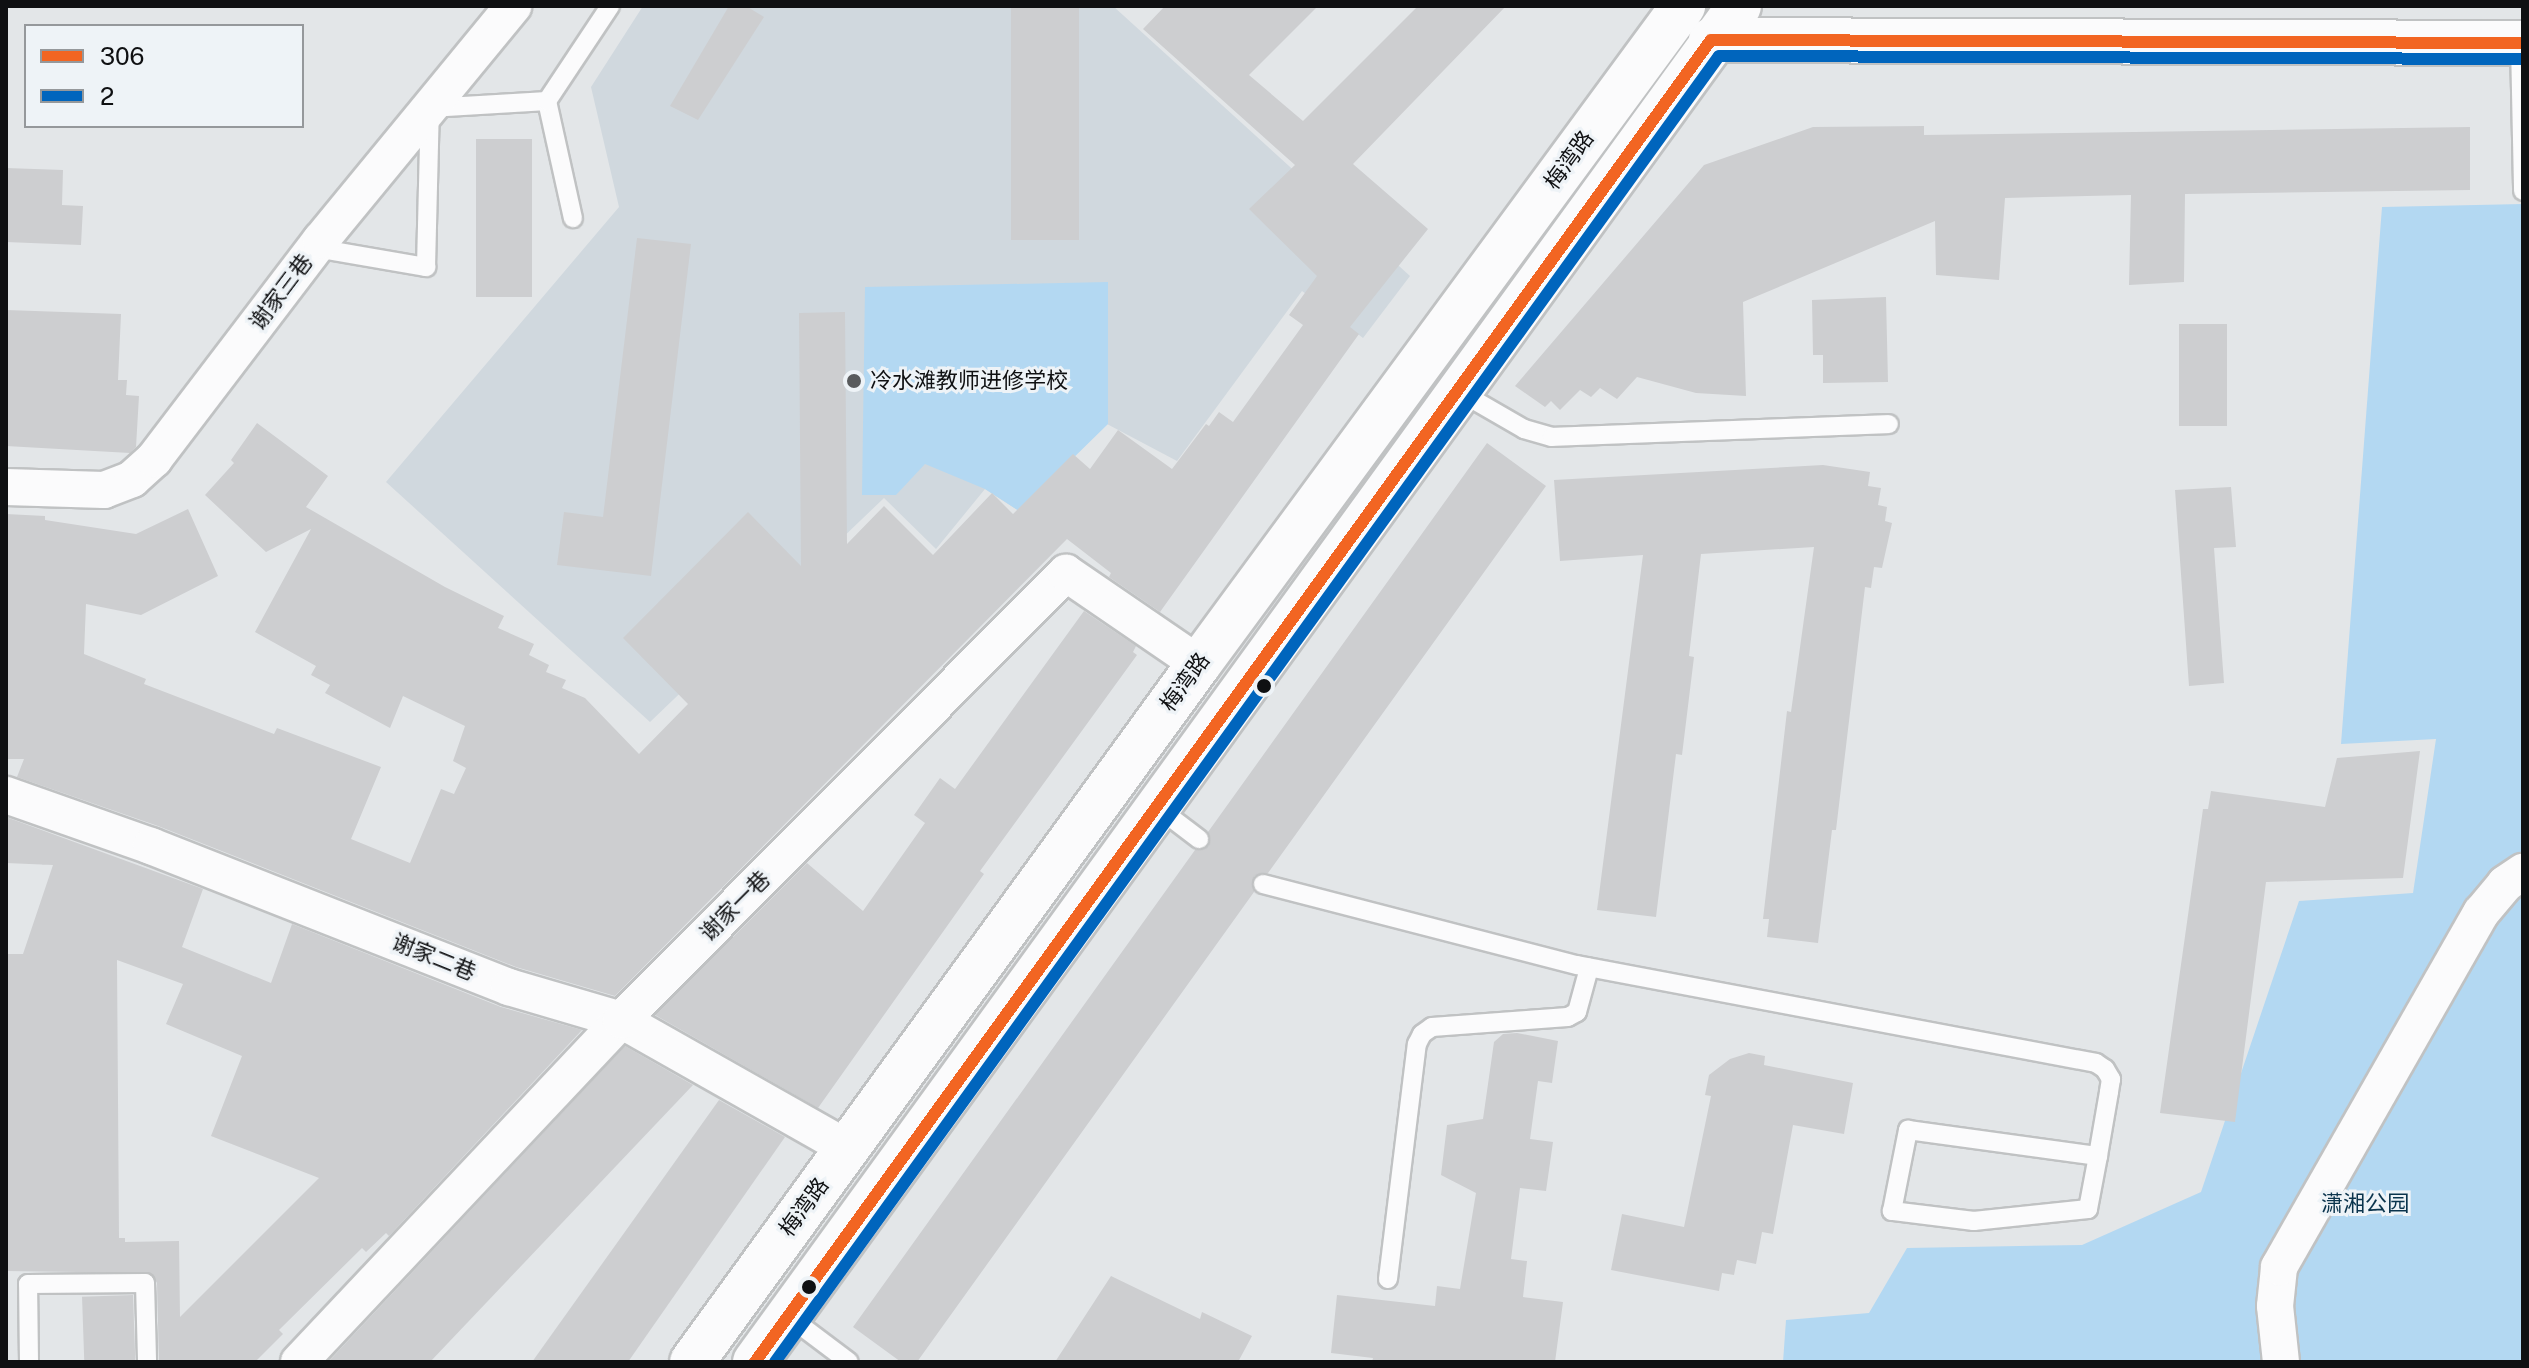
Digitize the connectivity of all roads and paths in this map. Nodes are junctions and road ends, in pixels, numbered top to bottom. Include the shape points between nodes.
1 (513, 6) edge
2 (610, 6) edge
3 (1683, 6) edge
4 (1739, 6) edge
5 (1700, 23) edge
6 (2224, 24) edge
7 (2522, 43) edge
8 (547, 101) junction
9 (430, 108) junction
10 (2523, 191) edge
11 (573, 218) dead end
12 (315, 248) junction
13 (1457, 391) junction
14 (1889, 424) dead end
15 (6, 487) edge
16 (1199, 664) junction
17 (6, 795) edge
18 (1157, 807) junction
19 (1199, 839) dead end
20 (2523, 872) edge
21 (1263, 884) dead end
22 (1589, 968) junction
23 (621, 1020) junction
24 (847, 1148) junction
25 (2098, 1156) junction
26 (1388, 1279) dead end
27 (788, 1316) junction
28 (29, 1362) edge
29 (147, 1362) edge
30 (299, 1362) edge
31 (692, 1362) edge
32 (755, 1362) edge
33 (849, 1362) edge
34 (2281, 1362) edge

1 - 9 street, 谢家三巷
2 - 8 lane
3 - 16 street, 梅湾路
4 - 5 street, 梅湾路
5 - 6 street
5 - 13 street, 梅湾路
6 - 7 street
7 - 10 lane
8 - 9 lane
8 - 11 lane
9 - 12 street, 谢家三巷
9 - 12 lane via 426,267
12 - 15 street, 谢家三巷 via 154,459 132,479 104,490
13 - 14 lane via 1524,429 1552,437
13 - 18 street, 梅湾路
16 - 23 street, 谢家一巷 via 1066,573
16 - 24 street, 梅湾路
17 - 23 street, 谢家二巷 via 151,846 509,987
18 - 19 lane
18 - 27 street, 梅湾路
20 - 34 street via 2481,913 2279,1267 2275,1306
21 - 22 lane
22 - 25 lane via 2096,1063 2111,1079
22 - 26 lane via 1577,1012 1568,1017 1432,1027 1422,1034
23 - 24 street, 谢家二巷
23 - 30 street, 谢家一巷
24 - 31 street, 梅湾路
25 - 25 lane via 2088,1209 1974,1221 1892,1211 1908,1130
27 - 32 street, 梅湾路
27 - 33 lane
28 - 29 lane via 28,1284 145,1283

